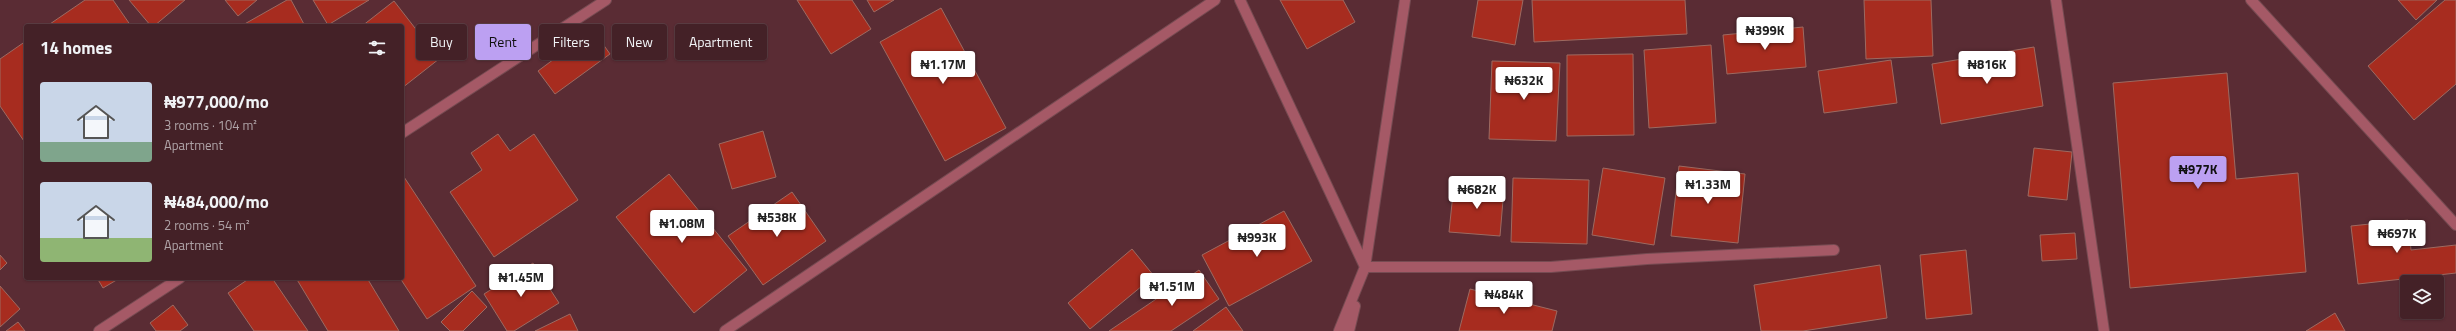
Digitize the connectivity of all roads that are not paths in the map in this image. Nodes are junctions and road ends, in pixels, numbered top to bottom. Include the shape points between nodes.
1 (606, 0) edge
2 (1215, 0) edge
3 (1240, 0) edge
4 (1405, 0) edge
5 (2056, 0) edge
6 (2250, 0) edge
7 (404, 132) edge
8 (2456, 224) edge
9 (1834, 250) dead end
10 (1366, 267) junction
11 (177, 280) edge
12 (99, 331) edge
13 (725, 331) edge
14 (1339, 331) edge
15 (1349, 331) edge
16 (2104, 331) edge

1 - 7 street
2 - 13 street
3 - 10 street
4 - 10 street
5 - 16 street
6 - 8 street
9 - 10 street via 1647,259 1551,267
10 - 14 street
10 - 15 street
11 - 12 street

